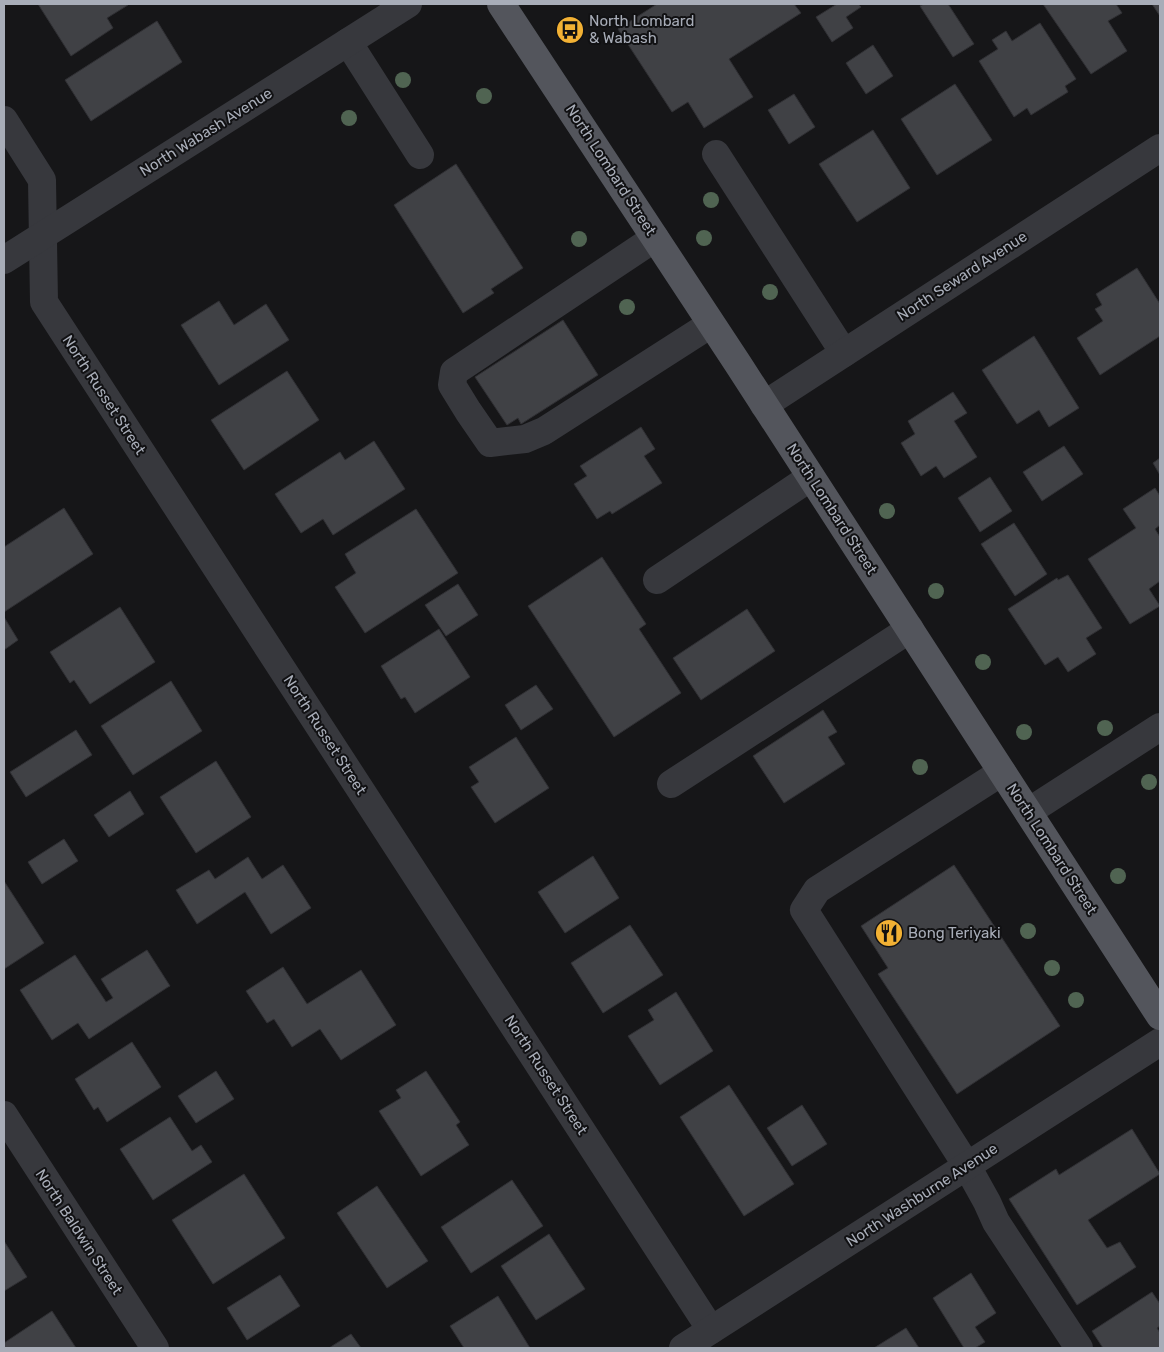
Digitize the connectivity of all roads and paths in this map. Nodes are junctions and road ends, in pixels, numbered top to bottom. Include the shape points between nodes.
1 (408, 4) edge
2 (501, 4) edge
3 (348, 42) junction
4 (4, 120) edge
5 (1160, 148) edge
6 (716, 154) dead end
7 (420, 155) dead end
8 (43, 236) junction
9 (655, 238) junction
10 (4, 260) edge
11 (711, 324) junction
12 (844, 353) junction
13 (764, 405) junction
14 (811, 477) junction
15 (656, 580) dead end
16 (910, 628) junction
17 (1160, 727) edge
18 (1002, 772) junction
19 (671, 784) dead end
20 (1028, 812) junction
21 (1160, 1016) edge
22 (1160, 1042) edge
23 (4, 1115) edge
24 (967, 1166) junction
25 (711, 1330) junction
26 (155, 1348) edge
27 (683, 1348) edge
28 (1079, 1348) edge

1 - 3 street, North Wabash Avenue
2 - 9 main road, North Lombard Street
3 - 7 street
3 - 8 street, North Wabash Avenue
4 - 8 street, North Russet Street via 42,180
5 - 12 street, North Seward Avenue
6 - 12 street
8 - 10 street, North Wabash Avenue
8 - 25 street, North Russet Street via 44,302
9 - 11 main road, North Lombard Street
9 - 11 street via 454,372 452,385 468,411 490,443 525,439 544,431
11 - 13 main road, North Lombard Street
12 - 13 street, North Seward Avenue
13 - 14 main road, North Lombard Street
14 - 15 street
14 - 16 main road, North Lombard Street
16 - 18 main road, North Lombard Street
16 - 19 street
17 - 20 street
18 - 20 main road, North Lombard Street
18 - 24 street via 817,890 804,910
20 - 21 main road, North Lombard Street
22 - 24 street, North Washburne Avenue
23 - 26 street, North Baldwin Street
24 - 25 street, North Washburne Avenue
24 - 28 street via 996,1222
25 - 27 street, North Washburne Avenue

